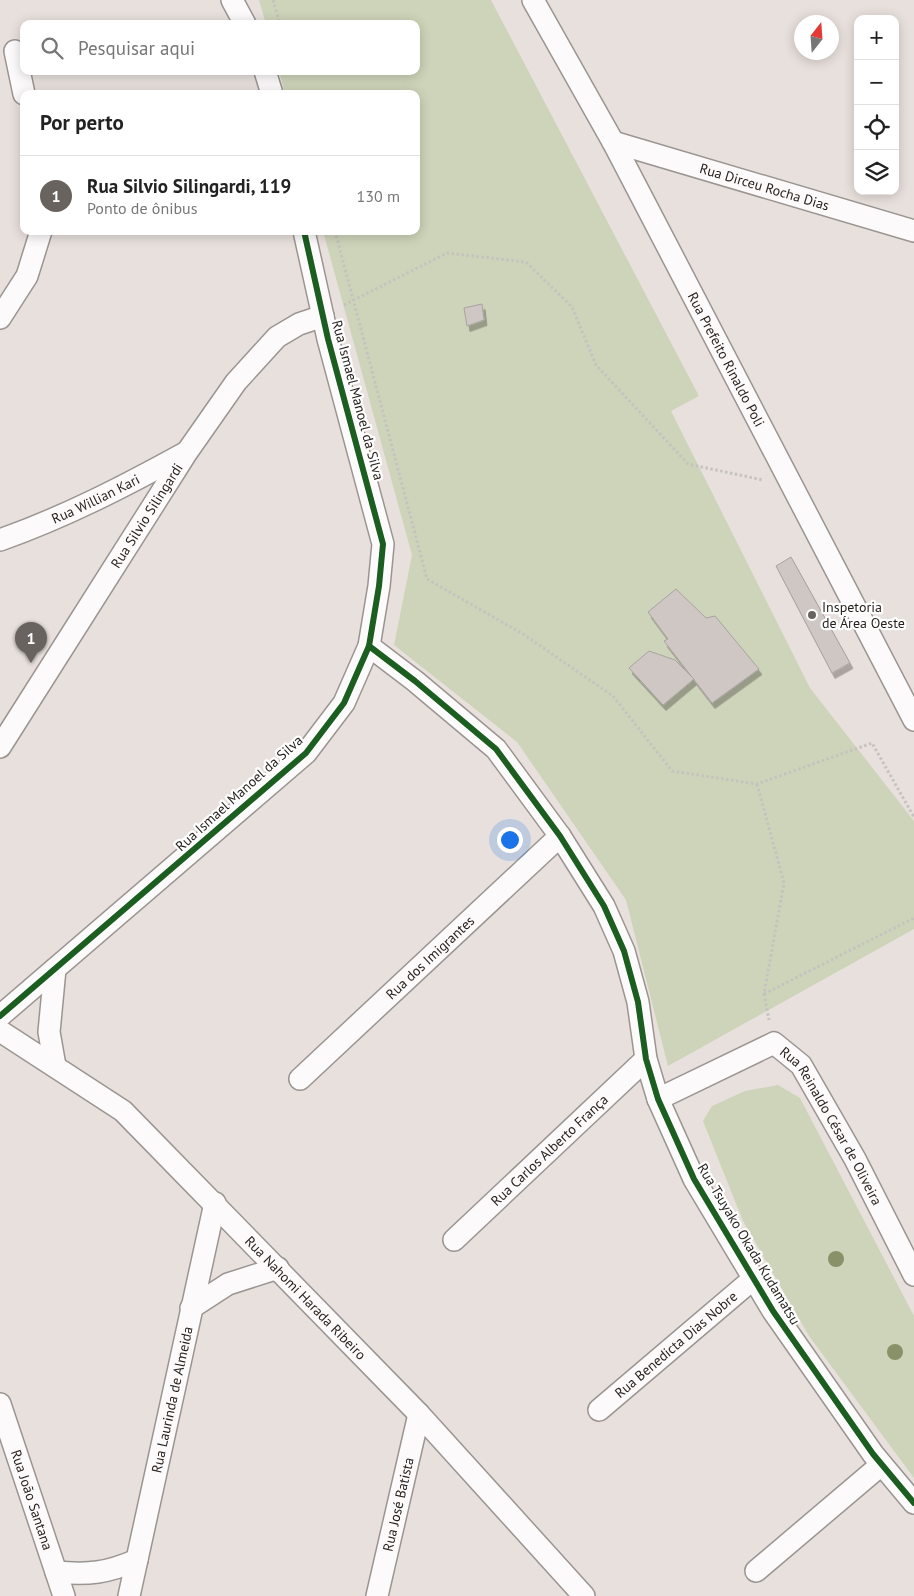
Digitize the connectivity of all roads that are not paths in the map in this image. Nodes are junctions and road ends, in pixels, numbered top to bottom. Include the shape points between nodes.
1 (232, 0) edge
2 (533, 0) edge
3 (243, 20) edge
4 (14, 51) dead end
5 (266, 75) edge
6 (23, 90) edge
7 (271, 90) edge
8 (613, 142) junction
9 (914, 231) edge
10 (40, 235) edge
11 (305, 235) edge
12 (323, 316) junction
13 (0, 318) edge
14 (187, 452) junction
15 (0, 540) edge
16 (369, 646) junction
17 (914, 720) edge
18 (0, 747) edge
19 (560, 836) junction
20 (55, 969) junction
21 (0, 1016) edge
22 (0, 1031) edge
23 (646, 1059) junction
24 (55, 1066) junction
25 (300, 1079) dead end
26 (658, 1099) junction
27 (215, 1203) junction
28 (454, 1240) dead end
29 (278, 1268) junction
30 (914, 1275) edge
31 (754, 1279) junction
32 (191, 1308) junction
33 (0, 1404) edge
34 (599, 1410) dead end
35 (419, 1414) junction
36 (881, 1465) junction
37 (914, 1503) edge
38 (137, 1560) junction
39 (756, 1571) dead end
40 (56, 1572) junction
41 (64, 1596) edge
42 (129, 1596) edge
43 (377, 1596) edge
44 (584, 1596) edge

1 - 3 street
2 - 8 street, Rua Prefeito Rinaldo Poli
4 - 6 street
5 - 7 street
8 - 9 street, Rua Dirceu Rocha Dias
8 - 17 street, Rua Prefeito Rinaldo Poli
10 - 13 street via 28,276
11 - 12 street, Rua Ismael Manoel da Silva
12 - 14 street, Rua Silvio Silingardi via 299,324 277,337 257,357
12 - 16 street, Rua Ismael Manoel da Silva via 383,544
14 - 15 street, Rua Willian Kari via 115,492
14 - 18 street, Rua Silvio Silingardi
16 - 19 street, Rua Tsuyako Okada Kudamatsu via 496,749
16 - 20 street, Rua Ismael Manoel da Silva via 344,703 306,753
19 - 23 street, Rua Tsuyako Okada Kudamatsu via 604,906 624,951 638,1002
19 - 25 street, Rua dos Imigrantes
20 - 21 street, Rua Ismael Manoel da Silva
20 - 24 street via 49,1032
22 - 24 street, Rua Nahomi Harada Ribeiro
23 - 26 street, Rua Tsuyako Okada Kudamatsu
23 - 28 street, Rua Carlos Alberto França
24 - 27 street, Rua Nahomi Harada Ribeiro via 123,1111
26 - 30 street, Rua Reinaldo César de Oliveira via 774,1043 801,1065 855,1158
26 - 31 street, Rua Tsuyako Okada Kudamatsu via 694,1180
27 - 29 street, Rua Nahomi Harada Ribeiro
27 - 32 street, Rua Laurinda de Almeida
29 - 32 street via 228,1284
29 - 35 street, Rua Nahomi Harada Ribeiro
31 - 34 street, Rua Benedicta Dias Nobre
31 - 36 street, Rua Tsuyako Okada Kudamatsu via 773,1312
32 - 38 street, Rua Laurinda de Almeida
33 - 40 street, Rua João Santana
35 - 43 street, Rua José Batista
35 - 44 street, Rua Nahomi Harada Ribeiro
36 - 37 street, Rua Tsuyako Okada Kudamatsu
36 - 39 street
38 - 40 street via 119,1568 86,1575
38 - 42 street, Rua Laurinda de Almeida
40 - 41 street, Rua João Santana

